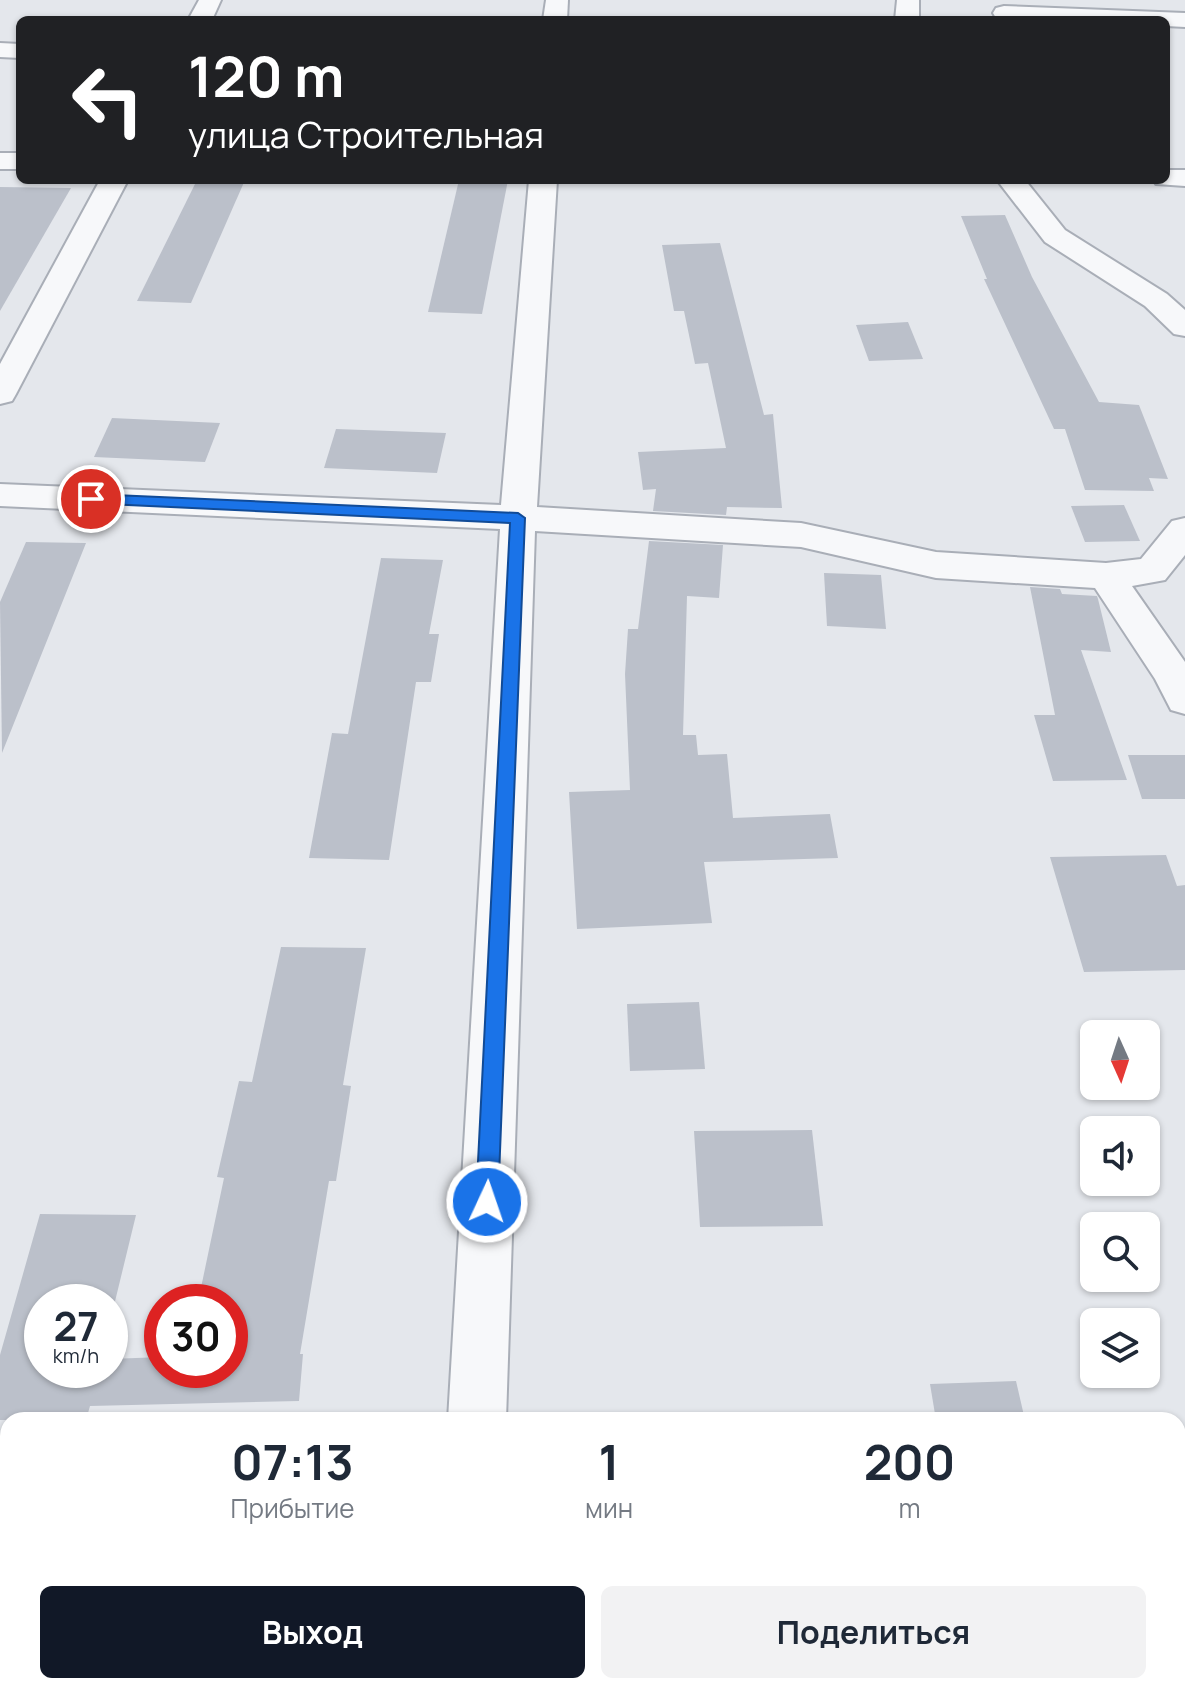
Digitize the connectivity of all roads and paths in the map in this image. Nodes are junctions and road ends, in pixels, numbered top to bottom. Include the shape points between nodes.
1 (1004, 13) dead end
2 (1082, 16) edge
3 (112, 184) edge
4 (543, 184) edge
5 (1014, 184) edge
6 (1185, 327) edge
7 (0, 394) edge
8 (0, 495) edge
9 (518, 518) junction
10 (1185, 530) edge
11 (1106, 576) junction
12 (1185, 699) edge
13 (477, 1412) edge

1 - 2 street
3 - 7 street
4 - 9 street
5 - 6 street via 1055,236 1156,300
8 - 9 street
9 - 11 street via 801,535 936,565
9 - 13 street
10 - 11 street via 1152,571
11 - 12 street

